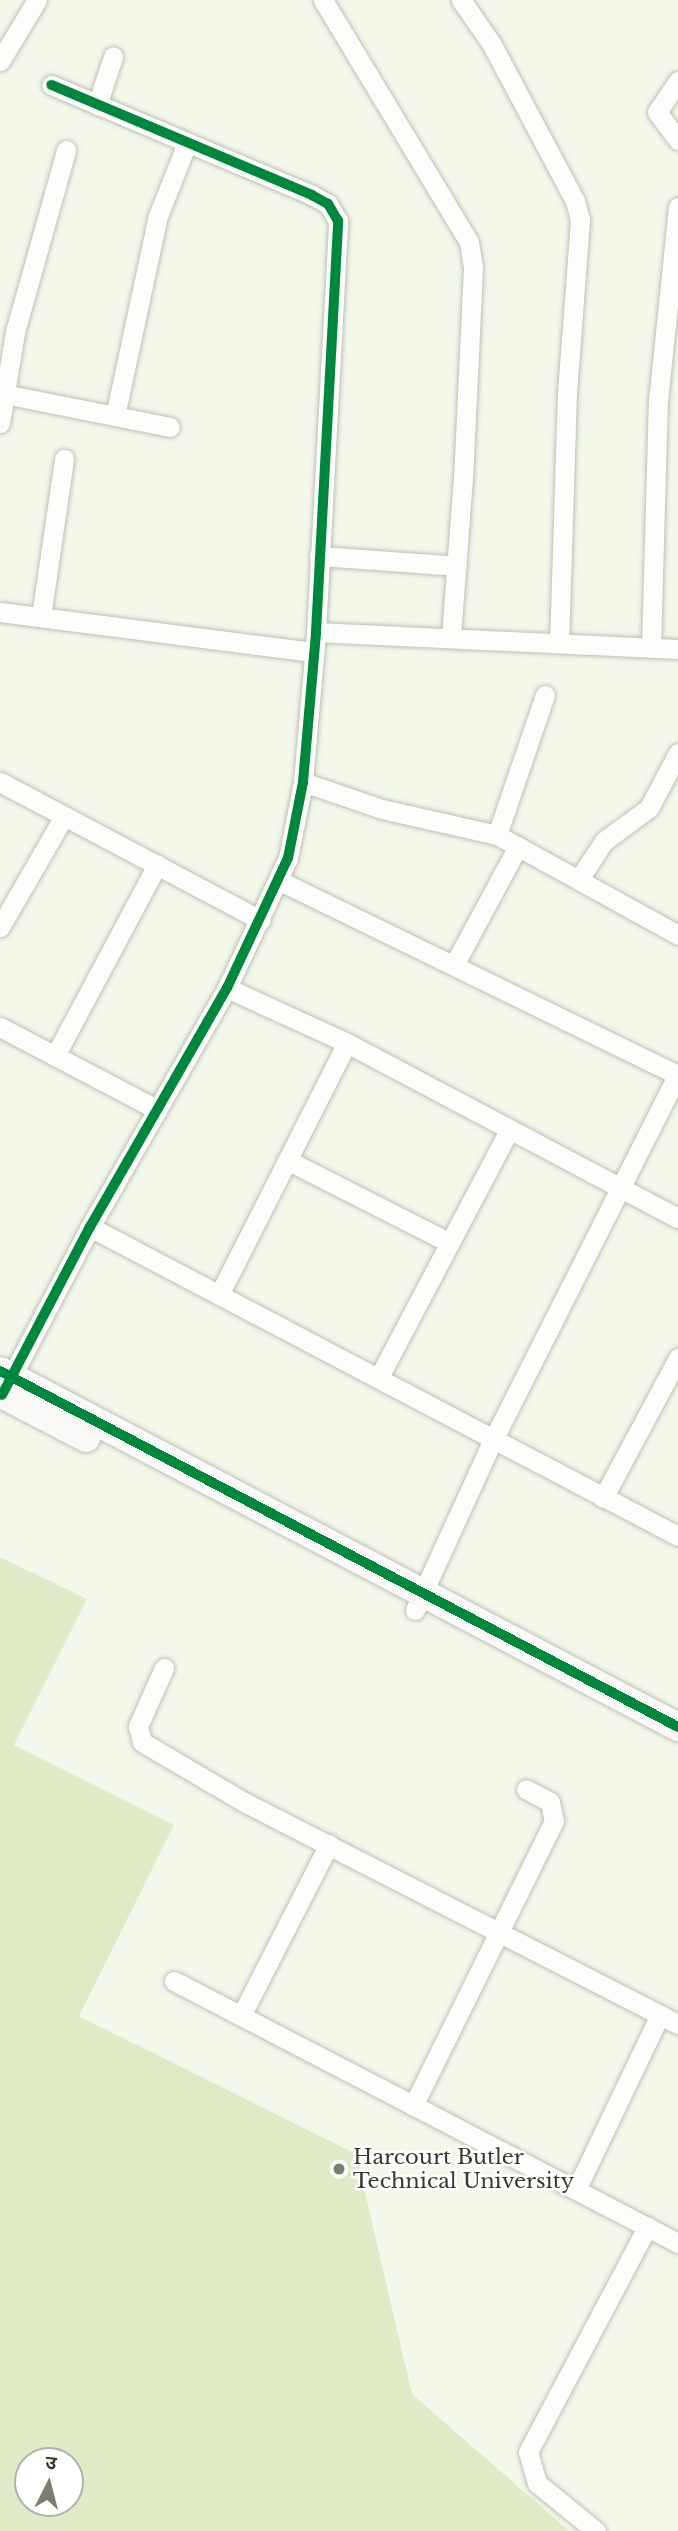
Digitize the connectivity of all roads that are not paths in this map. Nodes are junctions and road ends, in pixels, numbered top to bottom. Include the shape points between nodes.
1 (37, 0) edge
2 (323, 0) edge
3 (461, 0) edge
4 (113, 57) dead end
5 (0, 61) edge
6 (678, 81) edge
7 (51, 85) dead end
8 (96, 105) junction
9 (678, 140) edge
10 (187, 143) junction
11 (66, 150) dead end
12 (678, 208) edge
13 (4, 394) junction
14 (115, 416) junction
15 (0, 423) edge
16 (170, 427) dead end
17 (64, 459) dead end
18 (319, 556) junction
19 (457, 566) junction
20 (0, 612) edge
21 (41, 617) junction
22 (316, 632) junction
23 (451, 636) junction
24 (559, 643) junction
25 (651, 648) junction
26 (678, 649) edge
27 (314, 652) junction
28 (544, 695) dead end
29 (678, 753) edge
30 (0, 782) edge
31 (303, 782) junction
32 (64, 816) junction
33 (497, 835) junction
34 (518, 846) junction
35 (157, 865) junction
36 (579, 879) junction
37 (280, 881) junction
38 (261, 920) junction
39 (0, 927) edge
40 (678, 935) edge
41 (454, 965) junction
42 (227, 988) junction
43 (0, 1027) edge
44 (347, 1043) junction
45 (55, 1056) junction
46 (678, 1074) edge
47 (158, 1110) junction
48 (510, 1129) junction
49 (288, 1160) junction
50 (619, 1187) junction
51 (678, 1218) edge
52 (90, 1227) junction
53 (450, 1244) junction
54 (219, 1293) junction
55 (677, 1363) edge
56 (379, 1377) junction
57 (4, 1384) edge
58 (493, 1440) junction
59 (603, 1498) junction
60 (678, 1536) edge
61 (419, 1602) junction
62 (164, 1668) dead end
63 (678, 1727) edge
64 (678, 1748) edge
65 (526, 1789) dead end
66 (329, 1844) junction
67 (498, 1932) junction
68 (174, 1981) dead end
69 (660, 2015) junction
70 (242, 2016) junction
71 (678, 2024) edge
72 (413, 2106) junction
73 (576, 2190) junction
74 (647, 2227) junction
75 (678, 2243) edge
76 (596, 2531) edge

1 - 5 street
2 - 19 street via 469,242 472,282
3 - 24 street via 491,44 575,201 580,220 563,474
4 - 8 street
6 - 9 street via 657,112
7 - 8 street
8 - 10 street
10 - 14 street via 158,215
10 - 18 street via 312,195 337,212
11 - 13 street via 27,281
12 - 25 street via 665,297 658,401
13 - 14 street
13 - 15 street
14 - 16 street
17 - 21 street
18 - 19 street
18 - 22 street
19 - 23 street
20 - 21 street
21 - 27 street
22 - 23 street
22 - 27 street
23 - 24 street
24 - 25 street
25 - 26 street
27 - 31 street
28 - 33 street
29 - 36 street via 649,808 604,841
30 - 32 street
31 - 33 street via 382,809
31 - 37 street
32 - 35 street
32 - 39 street
33 - 34 street
34 - 36 street
34 - 41 street
35 - 38 street
35 - 45 street
36 - 40 street
37 - 38 street
37 - 41 street
38 - 42 street
41 - 46 street
42 - 44 street
42 - 47 street
43 - 45 street
44 - 48 street
44 - 49 street
45 - 47 street
46 - 50 street
47 - 52 street
48 - 50 street
48 - 53 street
49 - 53 street
49 - 54 street
50 - 51 street
50 - 58 street
52 - 54 street
52 - 57 street
53 - 56 street
54 - 56 street
55 - 59 street
56 - 58 street
57 - 61 street
58 - 59 street
58 - 61 street
59 - 60 street
61 - 63 street
61 - 64 street
62 - 66 street via 138,1726 142,1742 244,1802
65 - 67 street via 550,1802 556,1813
66 - 67 street
66 - 70 street
67 - 69 street
67 - 72 street
68 - 70 street
69 - 71 street
69 - 73 street
70 - 72 street
72 - 73 street
73 - 74 street
74 - 75 street
74 - 76 street via 528,2452 537,2483

